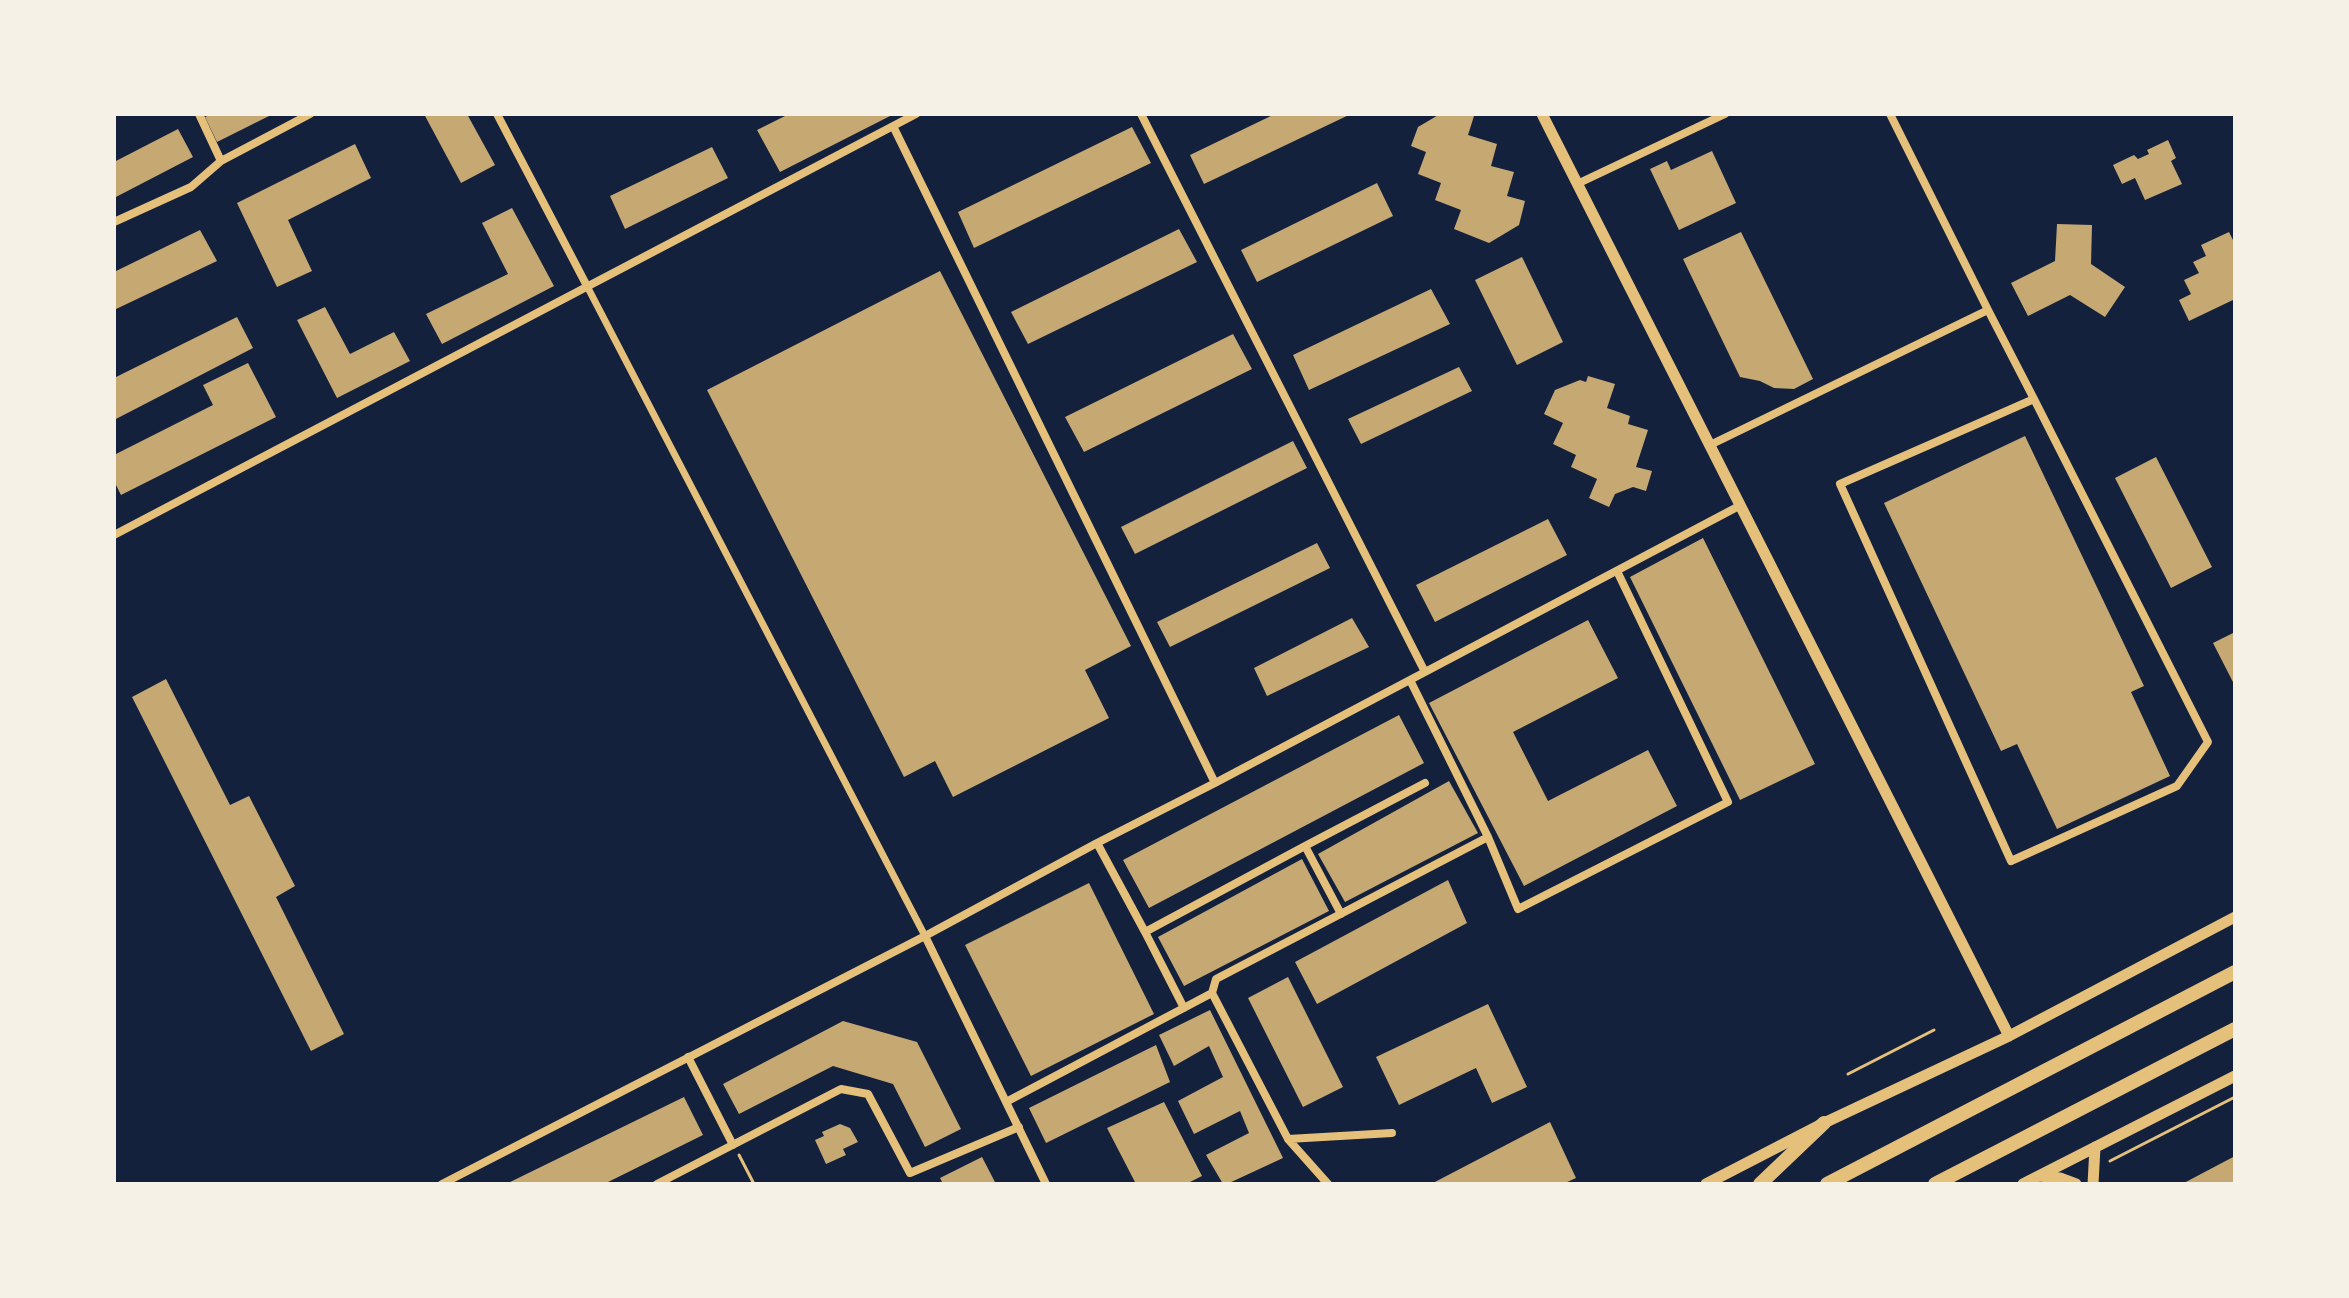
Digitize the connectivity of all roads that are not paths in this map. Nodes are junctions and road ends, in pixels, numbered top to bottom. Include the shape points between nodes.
1 (199, 114) edge
2 (310, 114) edge
3 (497, 114) edge
4 (916, 114) edge
5 (1141, 114) edge
6 (1542, 114) edge
7 (1725, 114) edge
8 (1890, 114) edge
9 (893, 126) junction
10 (221, 161) junction
11 (1577, 184) junction
12 (114, 222) edge
13 (588, 288) junction
14 (1988, 310) junction
15 (2034, 399) junction
16 (1710, 445) junction
17 (1741, 505) junction
18 (114, 535) edge
19 (1617, 571) junction
20 (1425, 672) junction
21 (1410, 680) junction
22 (1215, 783) junction
23 (1425, 783) dead end
24 (1488, 837) junction
25 (1097, 843) junction
26 (1305, 846) junction
27 (1341, 914) junction
28 (2235, 917) edge
29 (1145, 932) junction
30 (925, 936) junction
31 (2235, 972) edge
32 (1212, 993) junction
33 (1184, 1008) junction
34 (2235, 1029) edge
35 (2009, 1036) junction
36 (688, 1057) junction
37 (2235, 1076) edge
38 (1006, 1102) junction
39 (1824, 1123) junction
40 (1019, 1127) junction
41 (1392, 1133) dead end
42 (1288, 1139) junction
43 (733, 1145) junction
44 (2095, 1147) junction
45 (910, 1173) junction
46 (2039, 1176) junction
47 (442, 1184) edge
48 (657, 1184) edge
49 (916, 1184) edge
50 (1046, 1184) edge
51 (1328, 1184) edge
52 (1706, 1184) edge
53 (1760, 1184) edge
54 (1827, 1184) edge
55 (1935, 1184) edge
56 (2023, 1184) edge
57 (2076, 1184) edge
58 (2093, 1184) edge

1 - 10 street
2 - 10 street
3 - 13 street
4 - 9 street
5 - 20 street
6 - 11 street
7 - 11 street
8 - 14 street
9 - 13 street
9 - 22 street
10 - 12 street via 191,187
11 - 16 street
13 - 18 street
13 - 30 street
14 - 15 street
14 - 16 street
15 - 15 street via 1840,484 2011,861 2177,786 2208,742
16 - 17 street
17 - 19 street
17 - 35 street
19 - 20 street
19 - 24 street via 1728,802 1518,909
20 - 21 street
21 - 22 street
21 - 24 street
22 - 25 street
23 - 26 street
24 - 27 street
25 - 29 street
25 - 30 street
26 - 27 street
26 - 29 street
27 - 32 street via 1216,979
28 - 35 street
29 - 33 street
30 - 36 street
30 - 38 street
31 - 54 highway
32 - 33 street
32 - 42 street
33 - 38 street
34 - 55 highway
35 - 39 street
36 - 43 street
36 - 47 street
37 - 44 street
38 - 40 street
39 - 52 street
39 - 53 highway
40 - 45 street
40 - 50 street
41 - 42 street
42 - 51 street
43 - 45 street via 841,1089 868,1094
43 - 48 street
44 - 46 street
44 - 58 street
45 - 49 street
46 - 56 street
46 - 57 street

